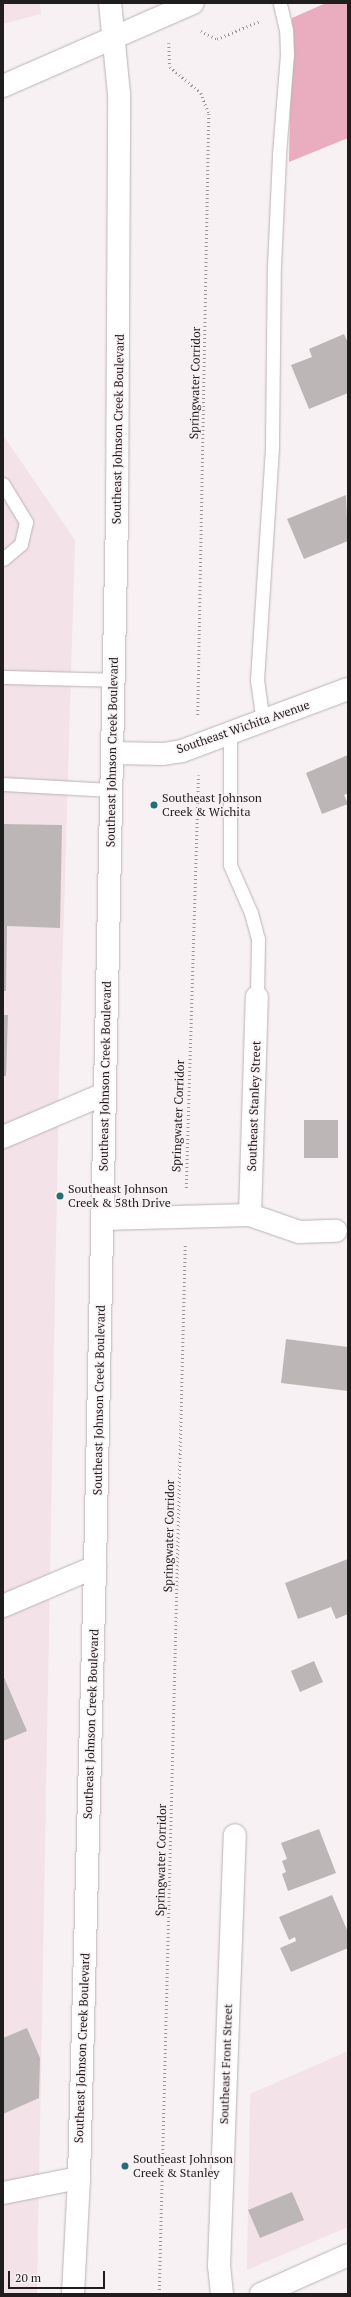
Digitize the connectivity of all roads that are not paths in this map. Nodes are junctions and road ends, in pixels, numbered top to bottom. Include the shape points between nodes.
1 (110, 3) edge
2 (193, 3) edge
3 (280, 3) edge
4 (114, 39) junction
5 (3, 86) edge
6 (3, 484) edge
7 (3, 559) edge
8 (3, 677) edge
9 (114, 680) junction
10 (348, 689) edge
11 (263, 722) junction
12 (230, 734) junction
13 (112, 753) junction
14 (3, 784) edge
15 (111, 790) junction
16 (257, 997) joint
17 (104, 1094) junction
18 (3, 1136) edge
19 (250, 1215) junction
20 (103, 1219) junction
21 (336, 1231) dead end
22 (95, 1567) junction
23 (3, 1606) edge
24 (235, 1835) dead end
25 (79, 2178) junction
26 (3, 2193) edge
27 (348, 2255) edge
28 (73, 2294) edge
29 (222, 2294) edge
30 (261, 2294) edge

1 - 4 main road, Southeast Johnson Creek Boulevard
2 - 4 main road
3 - 11 lane via 286,30 287,55 274,266 272,445 257,680
4 - 5 main road
4 - 9 main road, Southeast Johnson Creek Boulevard via 119,94 120,274
6 - 7 lane via 26,522 21,544
8 - 9 lane
9 - 13 main road, Southeast Johnson Creek Boulevard
10 - 11 main road, Southeast Wichita Avenue
11 - 12 main road, Southeast Wichita Avenue
12 - 13 main road, Southeast Wichita Avenue via 172,752
12 - 16 lane via 230,865 251,914 258,939
13 - 15 main road, Southeast Johnson Creek Boulevard
14 - 15 lane
15 - 17 main road, Southeast Johnson Creek Boulevard
16 - 19 main road, Southeast Stanley Street
17 - 18 main road
17 - 20 main road, Southeast Johnson Creek Boulevard
19 - 20 main road
19 - 21 main road via 299,1232
20 - 22 main road, Southeast Johnson Creek Boulevard
22 - 23 main road
22 - 25 main road, Southeast Johnson Creek Boulevard
24 - 29 main road, Southeast Front Street via 219,2266
25 - 26 main road
25 - 28 main road, Southeast Johnson Creek Boulevard
27 - 30 main road

